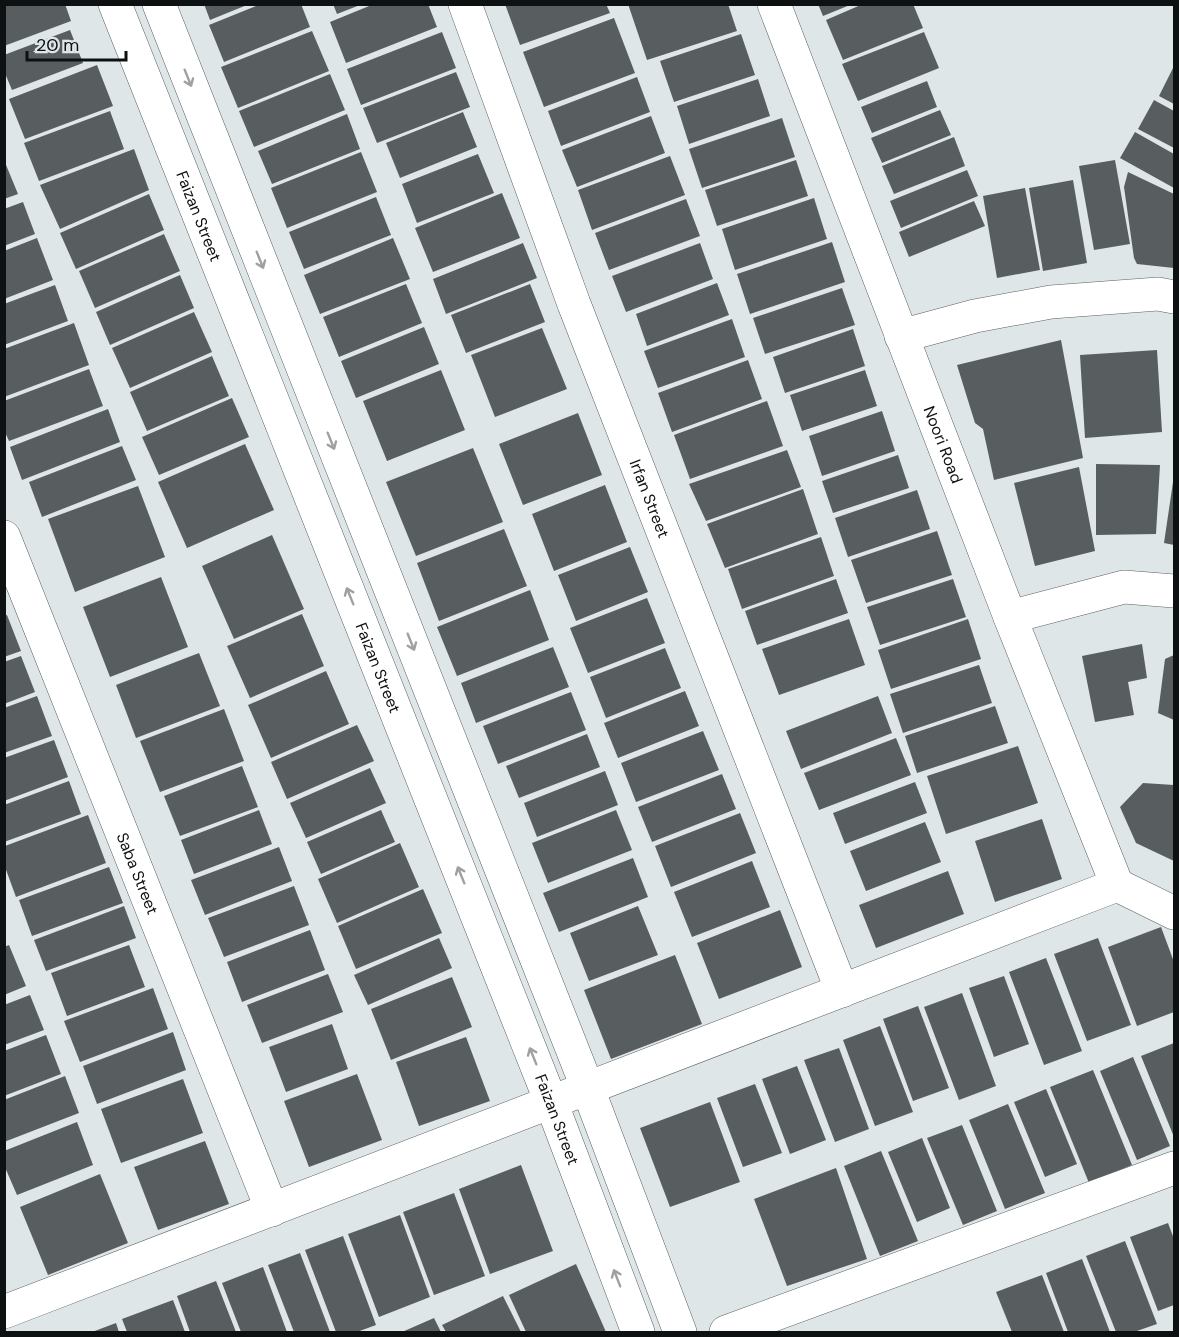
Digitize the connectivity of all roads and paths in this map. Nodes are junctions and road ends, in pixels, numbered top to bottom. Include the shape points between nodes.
1 (115, 4) edge
2 (159, 4) edge
3 (465, 4) edge
4 (774, 4) edge
5 (1174, 297) edge
6 (901, 336) junction
7 (4, 537) edge
8 (1174, 591) edge
9 (1010, 617) junction
10 (1117, 885) junction
11 (1174, 913) edge
12 (842, 991) junction
13 (588, 1089) junction
14 (551, 1102) junction
15 (1174, 1168) edge
16 (272, 1210) junction
17 (4, 1312) edge
18 (638, 1332) edge
19 (680, 1332) edge
20 (726, 1332) edge

14 -> 1 street, Faizan Street
2 -> 13 street
3 - 12 street, Irfan Street via 574,304
4 - 6 street, Noori Road
5 - 6 street via 1158,294 1051,303 975,316
6 - 9 street, Noori Road
7 - 16 street, Saba Street
8 - 9 street via 1124,587
9 - 10 street, Noori Road
10 - 11 street
10 - 12 street
12 - 13 street
13 - 14 street
13 - 19 street
14 - 16 street
18 -> 14 street, Faizan Street
15 - 20 street
16 - 17 street

